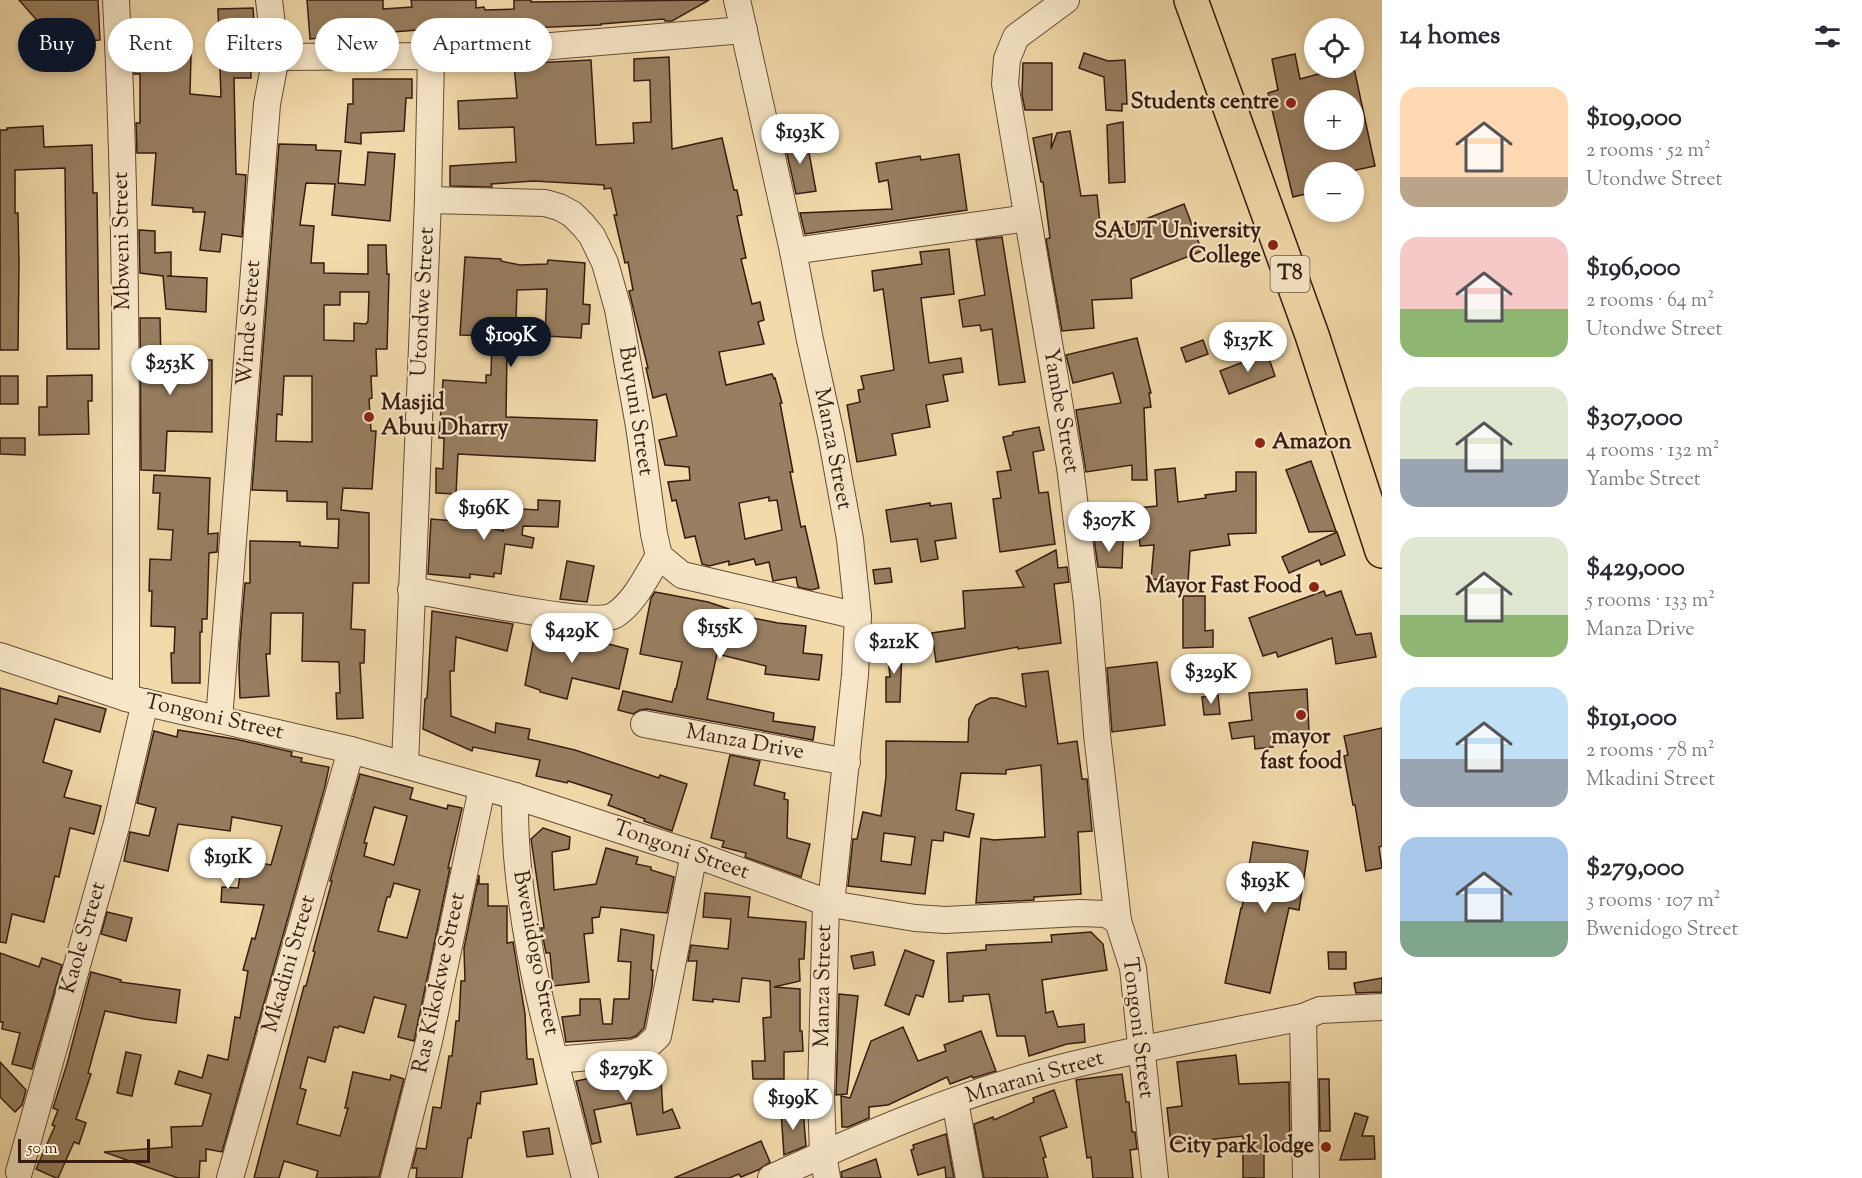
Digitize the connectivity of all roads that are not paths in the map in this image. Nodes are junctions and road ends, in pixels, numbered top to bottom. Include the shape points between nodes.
1 (116, 0) edge
2 (269, 0) edge
3 (737, 0) edge
4 (1066, 0) edge
5 (1191, 0) edge
6 (271, 18) edge
7 (744, 30) junction
8 (552, 46) edge
9 (411, 56) edge
10 (303, 57) edge
11 (273, 72) edge
12 (431, 72) edge
13 (428, 200) junction
14 (1027, 218) junction
15 (793, 251) junction
16 (1382, 550) edge
17 (659, 556) junction
18 (411, 590) junction
19 (858, 616) junction
20 (0, 656) edge
21 (136, 700) junction
22 (219, 720) junction
23 (644, 724) dead end
24 (351, 750) junction
25 (847, 762) junction
26 (405, 764) junction
27 (482, 788) junction
28 (515, 796) junction
29 (694, 854) junction
30 (829, 903) junction
31 (1118, 921) junction
32 (1382, 1006) edge
33 (1303, 1017) junction
34 (1142, 1049) junction
35 (556, 1060) junction
36 (955, 1101) junction
37 (825, 1166) edge
38 (14, 1169) edge
39 (230, 1178) edge
40 (394, 1178) edge
41 (585, 1178) edge
42 (771, 1178) edge
43 (969, 1178) edge
44 (1155, 1178) edge
45 (1306, 1178) edge

1 - 21 street, Mbweni Street via 126,479
2 - 6 street, Winde Street
3 - 7 street, Manza Street
4 - 14 street, Yambe Street via 1016,37 1007,59 1005,84
5 - 16 highway, T8 via 1311,335
7 - 8 street
7 - 15 street, Manza Street
9 - 10 street
11 - 22 street, Winde Street via 267,104
12 - 13 street, Utondwe Street
13 - 17 street, Buyuni Street via 545,203 572,214 592,236 605,263 618,309
13 - 18 street, Utondwe Street
14 - 15 street
14 - 31 street, Yambe Street via 1072,478
15 - 19 street, Manza Street via 850,539
17 - 18 street via 630,602 614,616 604,618 573,618
17 - 19 street via 682,575
18 - 26 street, Utondwe Street
19 - 25 street, Manza Street
20 - 21 street, Tongoni Street
21 - 22 street, Tongoni Street
21 - 38 street, Kaole Street via 117,823
22 - 24 street, Tongoni Street
23 - 25 street, Manza Drive
24 - 26 street, Tongoni Street
24 - 39 street, Mkadini Street
25 - 30 street, Manza Street
26 - 27 street, Tongoni Street
27 - 28 street, Tongoni Street
27 - 40 street, Ras Kikokwe Street via 429,1041
28 - 29 street, Tongoni Street
28 - 35 street, Bwenidogo Street via 518,879
29 - 30 street, Tongoni Street
29 - 35 street via 658,1035 652,1044 633,1053
30 - 31 street, Tongoni Street via 945,920 1080,913 1106,914
30 - 37 street, Manza Street via 821,1094
31 - 34 street, Tongoni Street via 1132,968
32 - 33 street, Mnarani Street via 1320,1010
33 - 34 street, Mnarani Street
33 - 45 street
34 - 36 street, Mnarani Street via 1055,1069
34 - 44 street, Tongoni Street
35 - 41 street, Bwenidogo Street
36 - 37 street, Mnarani Street
36 - 43 street
37 - 42 street, Mnarani Street

